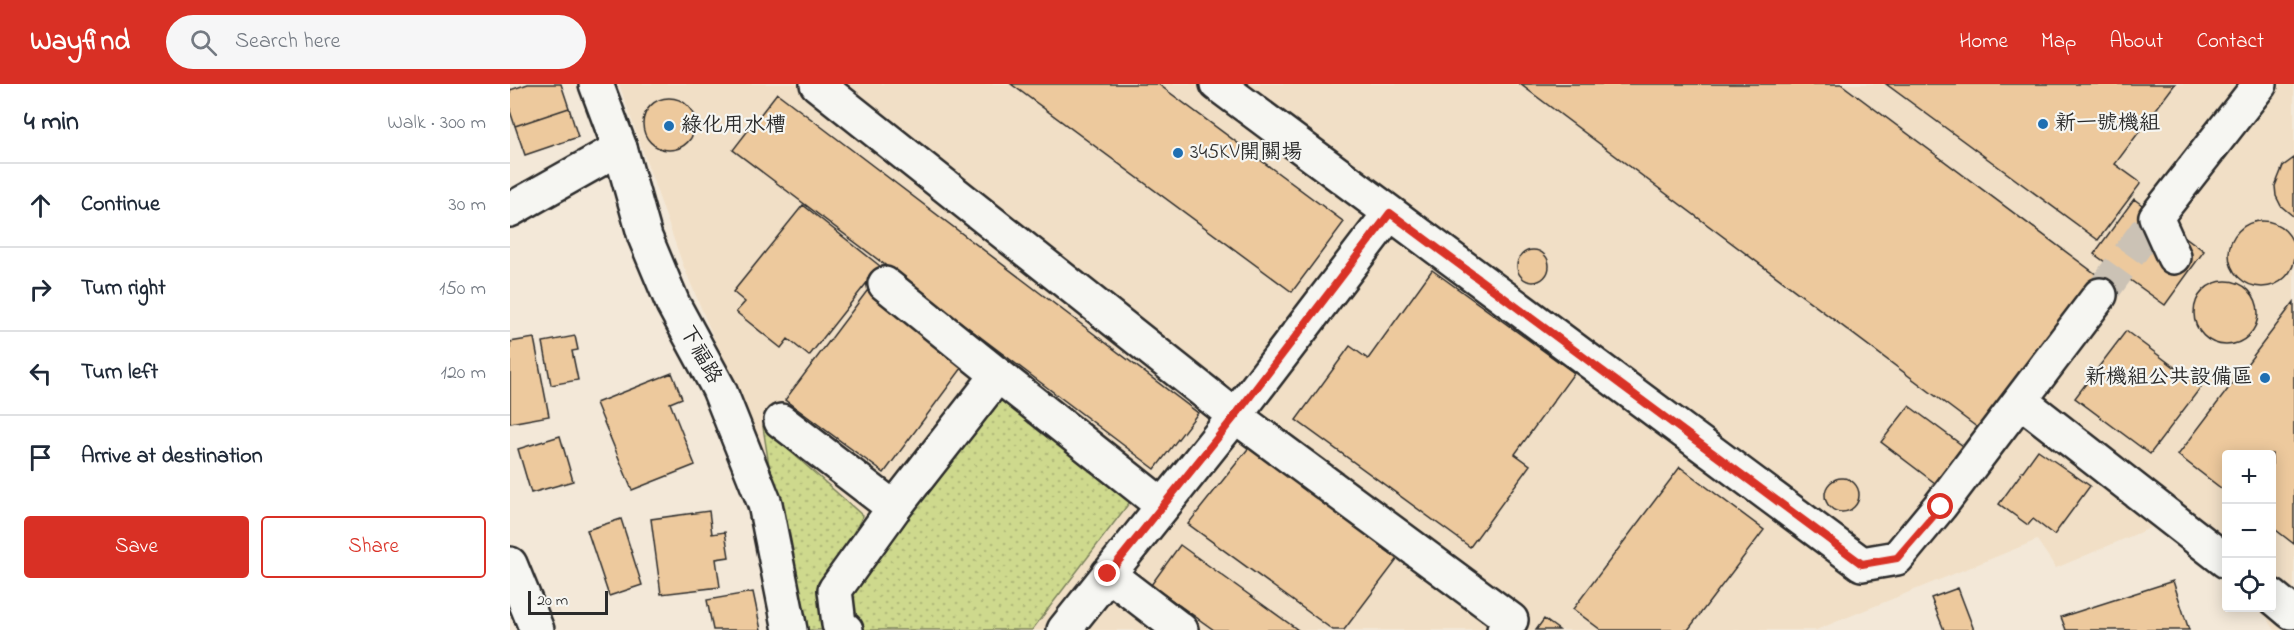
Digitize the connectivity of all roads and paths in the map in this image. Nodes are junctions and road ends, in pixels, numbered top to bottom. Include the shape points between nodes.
1 (596, 84) edge
2 (818, 84) edge
3 (1217, 84) edge
4 (2260, 84) edge
5 (620, 148) junction
6 (510, 210) edge
7 (1390, 213) junction
8 (2174, 257) dead end
9 (885, 285) dead end
10 (2100, 295) tunnel mouth
11 (998, 375) junction
12 (2021, 401) junction
13 (1235, 416) junction
14 (782, 421) dead end
15 (1163, 506) junction
16 (894, 508) junction
17 (2222, 558) edge
18 (510, 564) edge
19 (1108, 574) junction
20 (2276, 600) edge
21 (2294, 611) edge
22 (537, 630) edge
23 (790, 630) edge
24 (846, 630) edge
25 (1064, 630) edge
26 (1180, 630) edge
27 (1504, 630) edge

1 - 5 main road, 下福路
2 - 13 main road
3 - 7 main road
4 - 8 main road via 2156,217
5 - 6 main road
5 - 23 main road, 下福路 via 645,237 673,304 719,389 765,504
7 - 12 main road via 1862,564 1897,558
7 - 13 main road
9 - 11 main road
10 - 12 main road
11 - 15 main road
11 - 16 main road
12 - 17 main road
13 - 15 main road
13 - 27 main road via 1511,620
14 - 16 main road
15 - 19 main road
16 - 24 main road via 835,590 839,624
18 - 22 main road
19 - 25 main road
19 - 26 main road
20 - 21 main road

